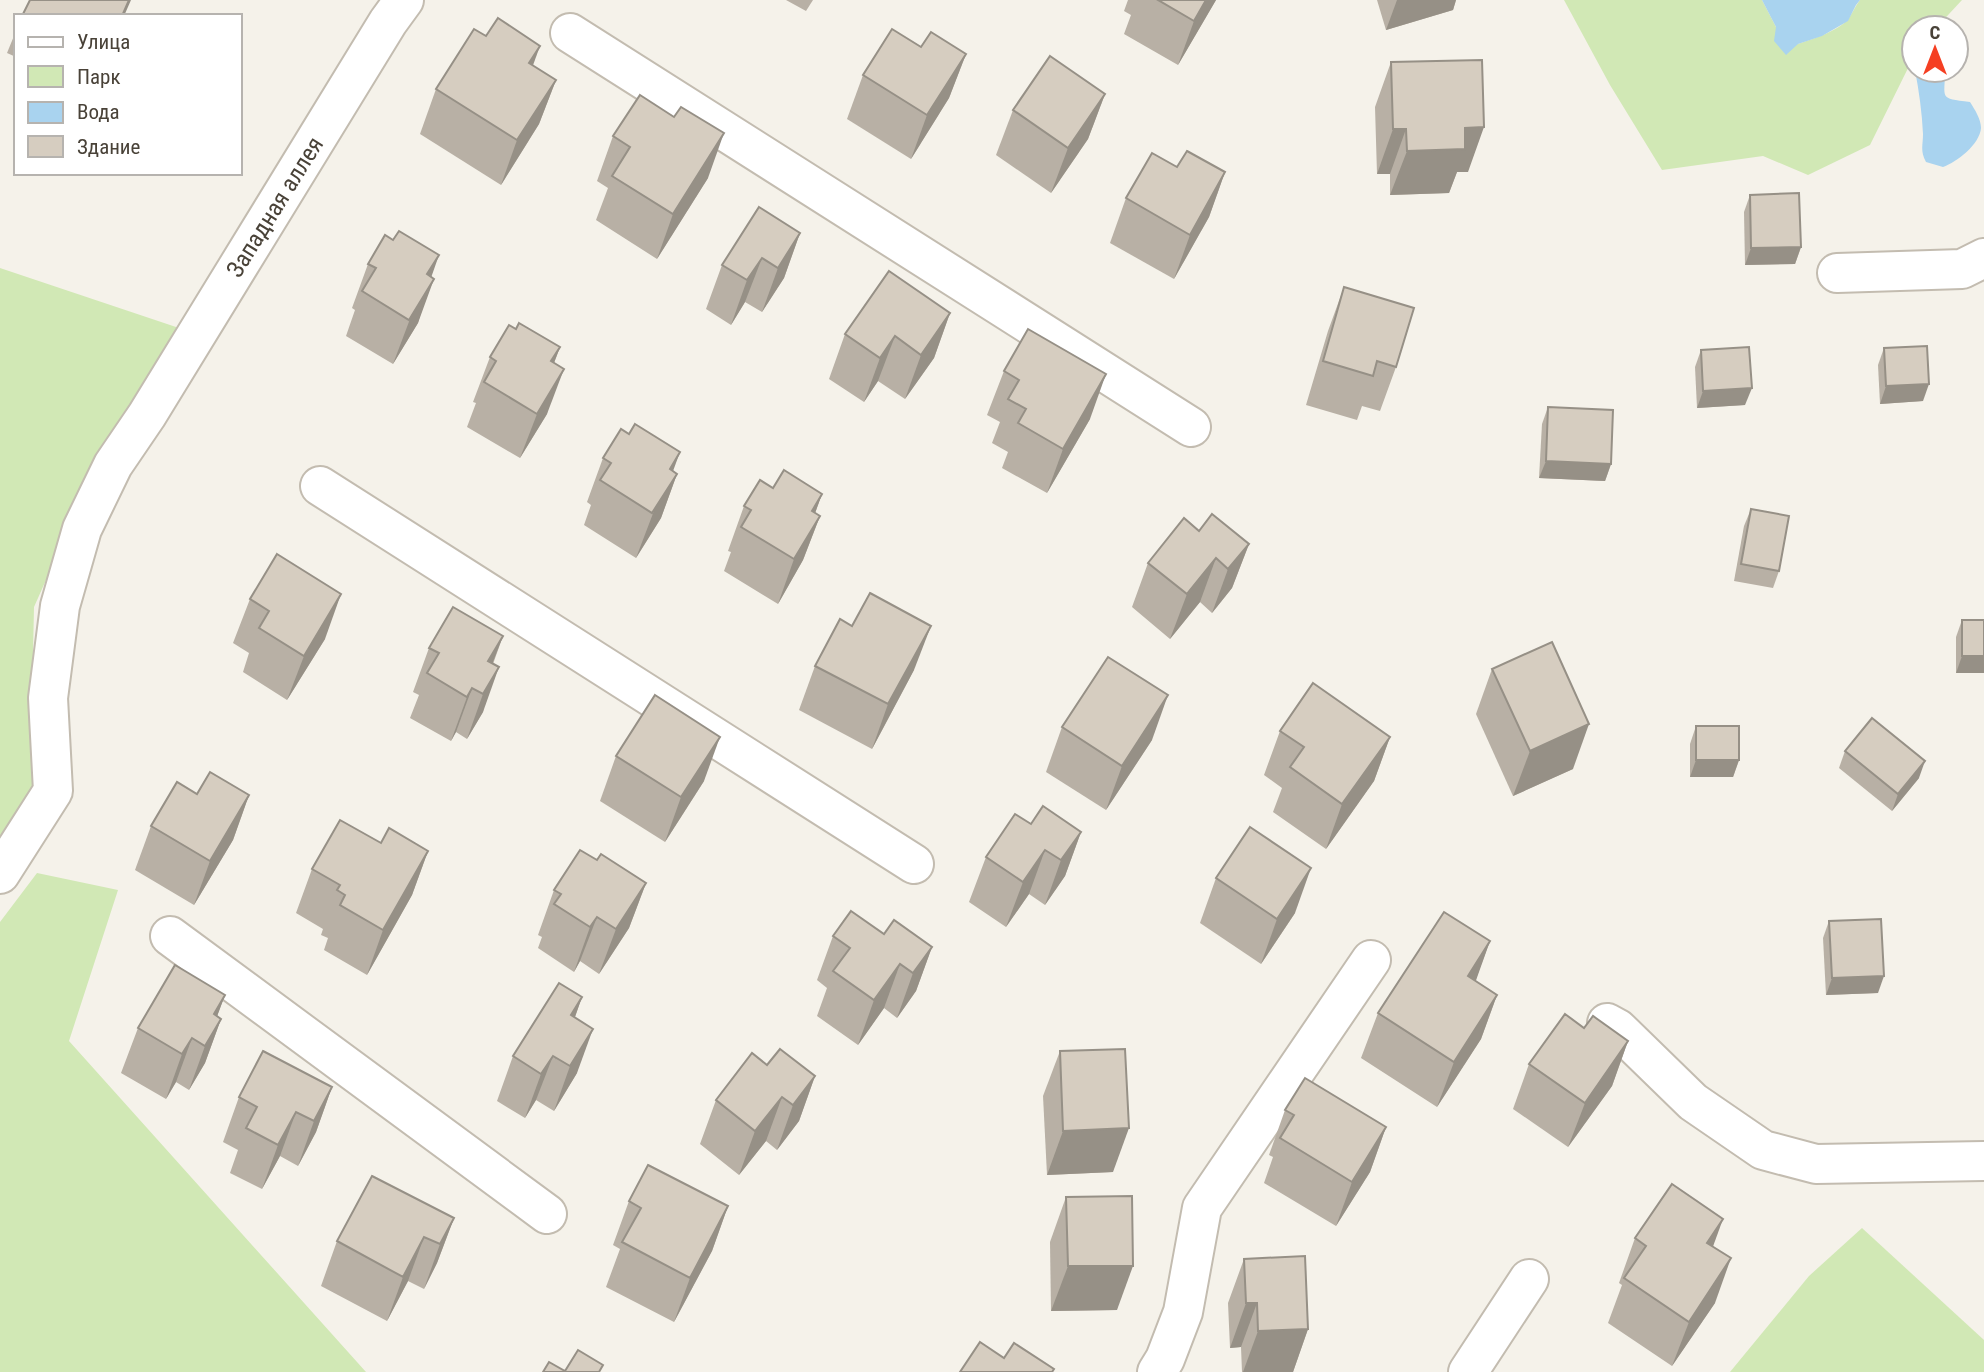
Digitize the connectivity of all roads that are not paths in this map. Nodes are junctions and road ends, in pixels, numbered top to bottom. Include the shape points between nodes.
1 (404, 0) edge
2 (570, 33) dead end
3 (1984, 258) edge
4 (1838, 273) dead end
5 (1191, 427) dead end
6 (320, 486) dead end
7 (914, 864) dead end
8 (0, 874) edge
9 (170, 936) dead end
10 (1371, 960) dead end
11 (1607, 1023) edge
12 (1984, 1161) edge
13 (547, 1214) dead end
14 (1529, 1279) dead end
15 (1157, 1372) edge
16 (1468, 1372) edge

1 - 8 street, Западная аллея via 113,465 82,528 60,606 48,698 52,791
2 - 5 street
3 - 4 street via 1962,269
6 - 7 street
9 - 13 street
10 - 15 street via 1202,1208 1183,1312
11 - 12 street via 1693,1102 1763,1150 1816,1164
14 - 16 street

